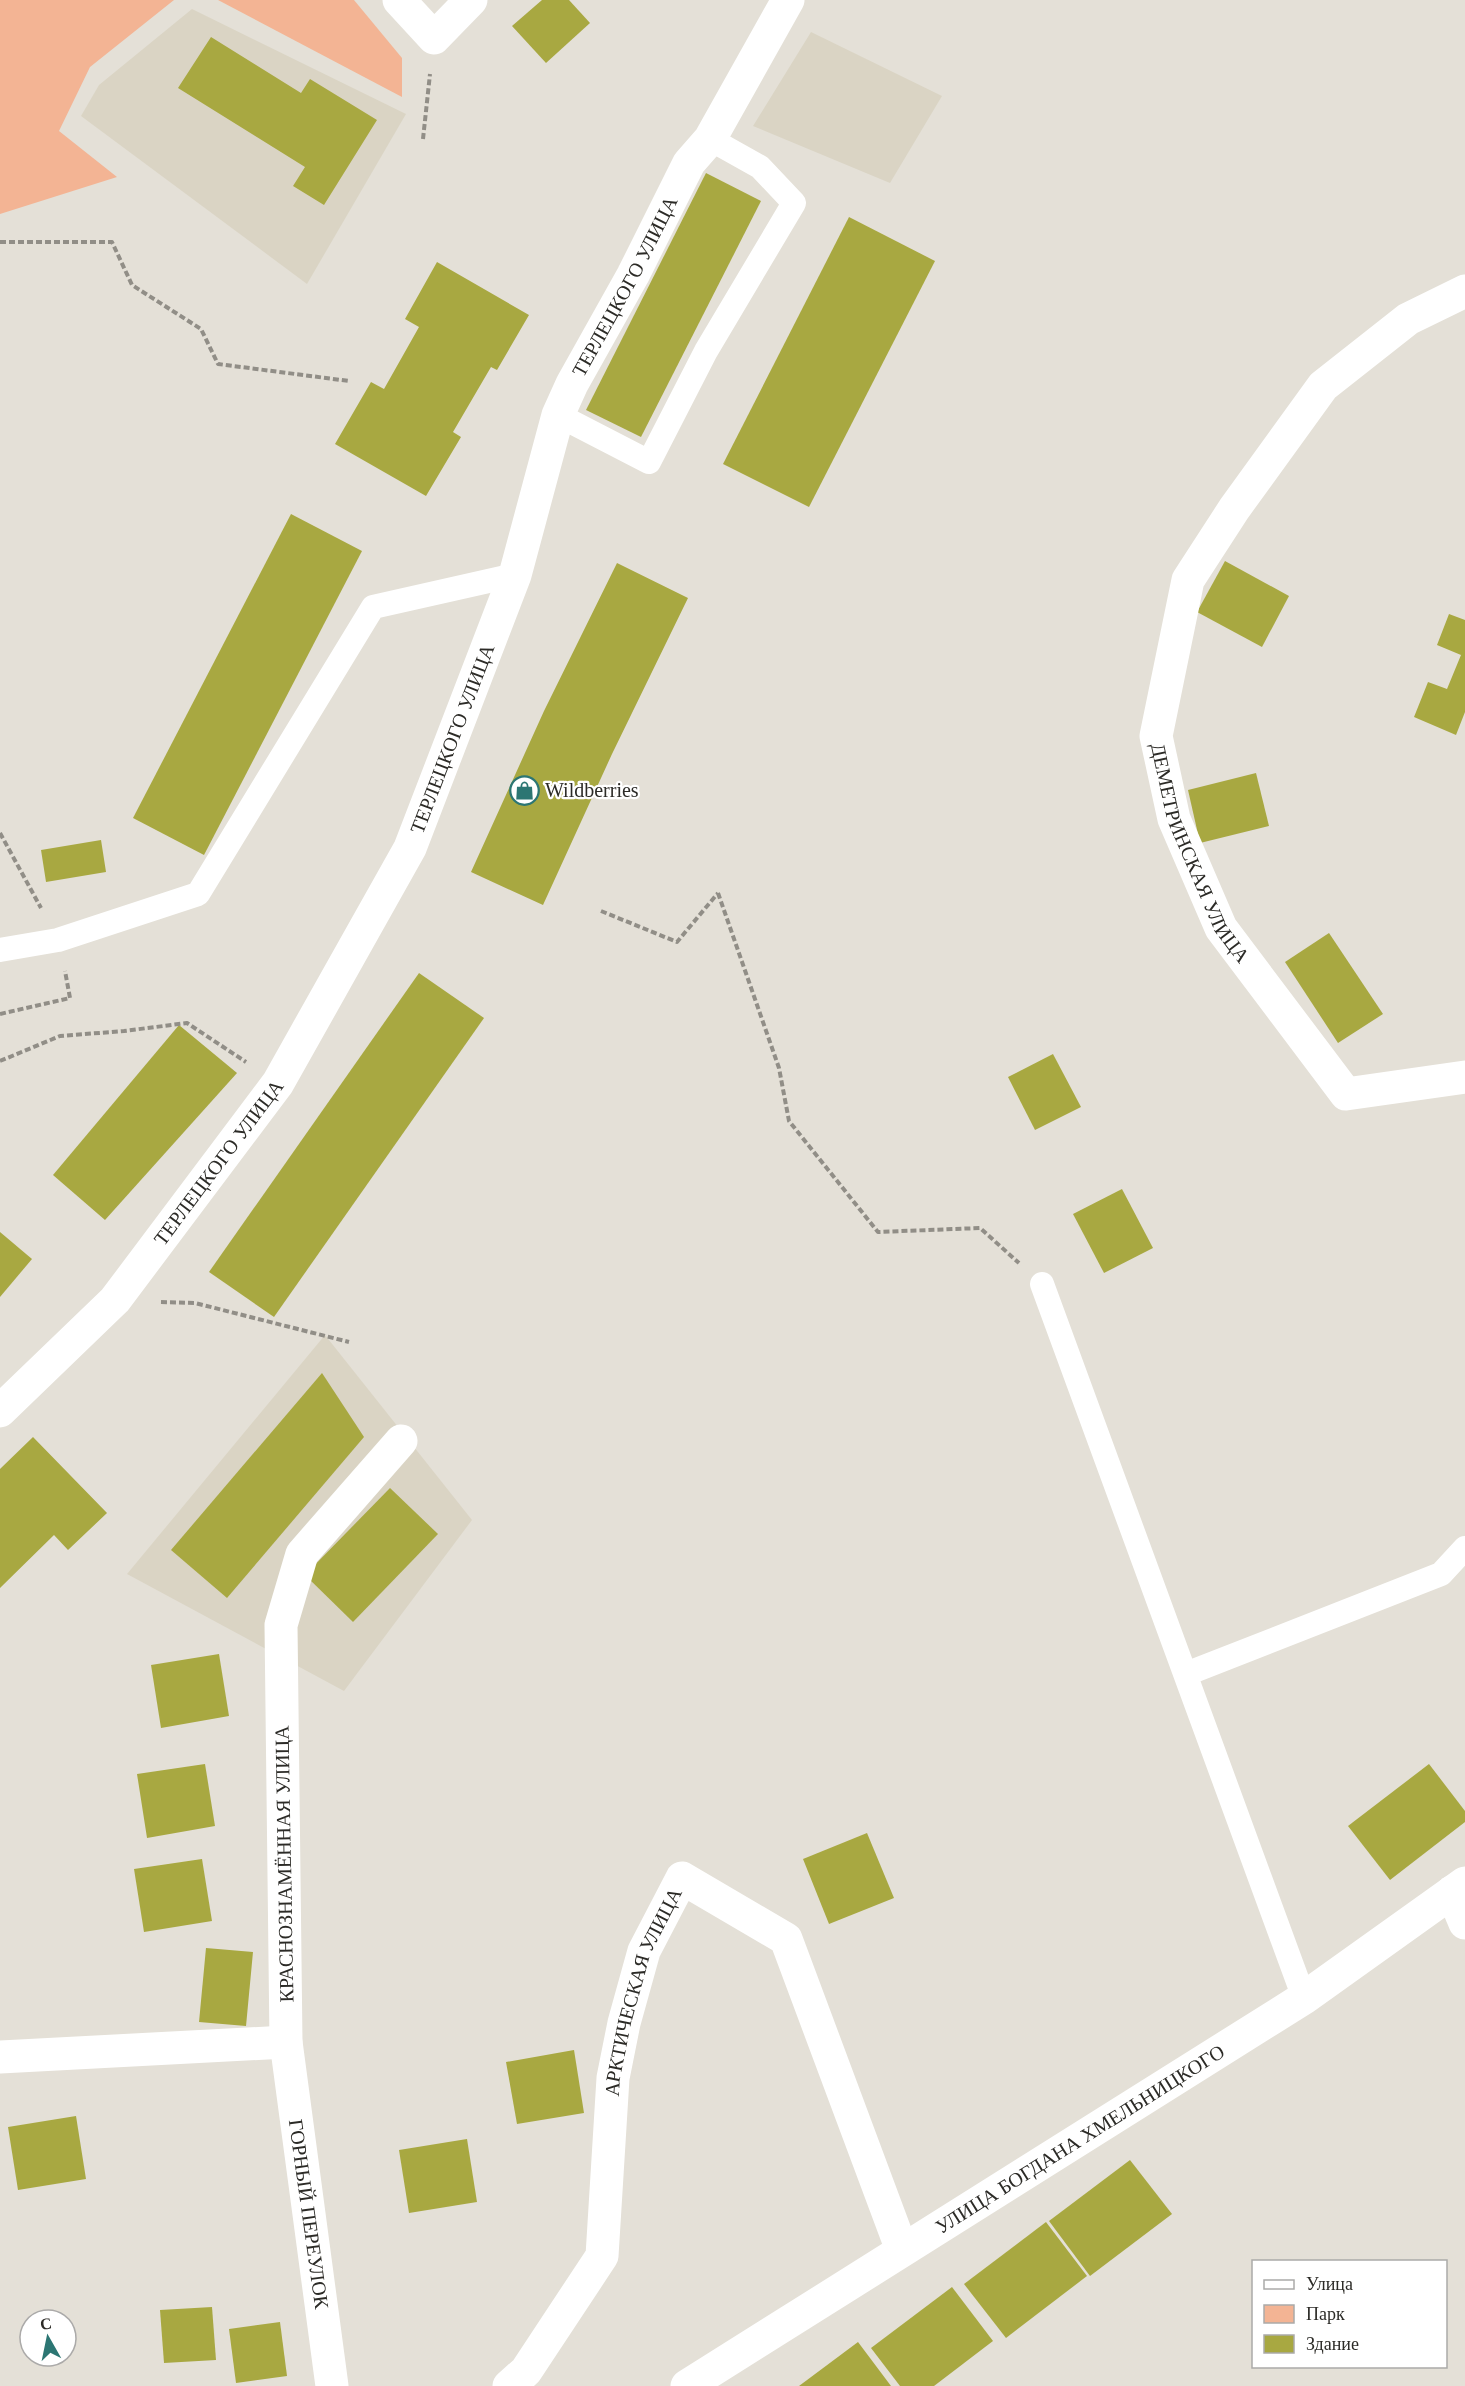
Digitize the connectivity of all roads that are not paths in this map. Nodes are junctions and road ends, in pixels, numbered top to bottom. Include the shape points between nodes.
1 (399, 0) edge
2 (471, 0) edge
3 (788, 0) edge
4 (710, 139) junction
5 (1465, 291) edge
6 (558, 416) junction
7 (515, 574) junction
8 (0, 950) edge
9 (1465, 1077) edge
10 (1042, 1284) road end
11 (0, 1411) edge
12 (401, 1441) dead end
13 (1465, 1548) edge
14 (1186, 1674) junction
15 (1458, 1887) edge
16 (1465, 1923) edge
17 (1304, 1998) junction
18 (286, 2042) junction
19 (0, 2057) edge
20 (902, 2250) junction
21 (332, 2386) edge
22 (509, 2386) edge
23 (687, 2386) edge

1 - 2 street via 434,38
3 - 4 street, ТЕРЛЕЦКОГО УЛИЦА
4 - 6 street, ТЕРЛЕЦКОГО УЛИЦА via 689,163
4 - 6 lane via 760,167 794,203 706,351 649,462
5 - 9 street, ДЕМЕТРИНСКАЯ УЛИЦА via 1408,319 1323,386 1234,509 1188,580 1156,736 1174,819 1221,928 1346,1094
6 - 7 street, ТЕРЛЕЦКОГО УЛИЦА
7 - 8 lane via 373,607 198,894 58,940
7 - 11 street, ТЕРЛЕЦКОГО УЛИЦА via 410,848 278,1083 115,1300
10 - 14 lane
12 - 18 street, КРАСНОЗНАМЁННАЯ УЛИЦА via 302,1554 281,1625
13 - 14 lane via 1441,1574
14 - 17 lane
15 - 16 street
15 - 17 street, УЛИЦА БОГДАНА ХМЕЛЬНИЦКОГО
17 - 20 street, УЛИЦА БОГДАНА ХМЕЛЬНИЦКОГО
18 - 19 street
18 - 21 street, ГОРНЫЙ ПЕРЕУЛОК
20 - 22 street, АРКТИЧЕСКАЯ УЛИЦА via 786,1939 682,1878 644,1951 624,2023 613,2078 602,2256 526,2371
20 - 23 street, УЛИЦА БОГДАНА ХМЕЛЬНИЦКОГО

